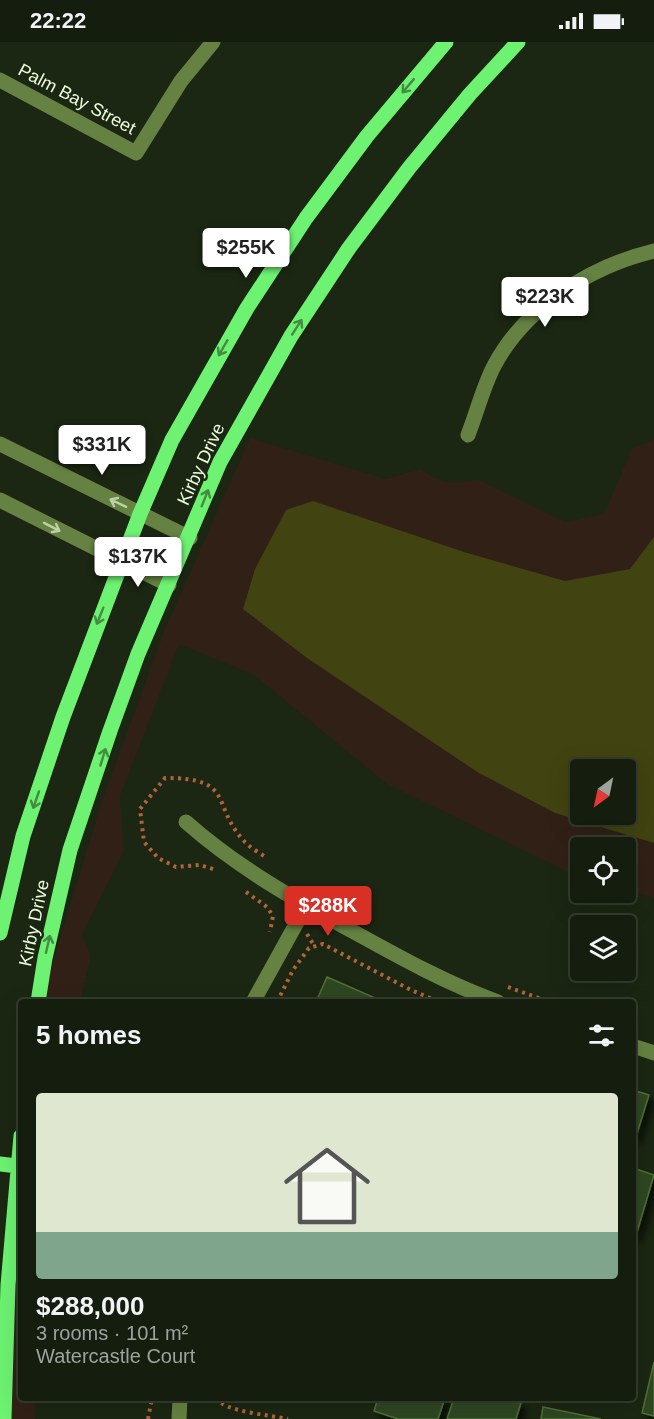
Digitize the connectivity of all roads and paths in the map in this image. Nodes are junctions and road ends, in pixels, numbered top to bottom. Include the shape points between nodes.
1 (213, 42) edge
2 (446, 42) edge
3 (518, 42) edge
4 (0, 80) edge
5 (654, 251) edge
6 (468, 435) dead end
7 (0, 444) edge
8 (0, 500) edge
9 (140, 514) junction
10 (190, 538) junction
11 (122, 562) junction
12 (169, 585) junction
13 (186, 822) dead end
14 (306, 906) junction
15 (0, 933) edge
16 (38, 999) edge
17 (255, 999) edge
18 (278, 999) edge
19 (432, 999) edge
20 (491, 999) edge
21 (636, 1047) edge
22 (654, 1053) edge
23 (18, 1158) edge
24 (0, 1164) edge
25 (17, 1166) junction
26 (151, 1401) edge
27 (180, 1401) edge
28 (218, 1401) edge
29 (4, 1419) edge
30 (148, 1419) edge
31 (180, 1419) edge
32 (288, 1419) edge

1 - 4 street, Palm Bay Street via 181,81 136,153
2 -> 9 main road, Kirby Drive via 367,136 306,218 247,308 172,440
10 -> 3 main road, Kirby Drive via 220,462 244,417 349,248 470,94
5 - 6 street via 600,269 541,309 494,366
9 -> 7 street
8 -> 11 street
9 - 10 street
9 - 11 main road, Kirby Drive
10 - 12 main road, Kirby Drive
11 - 12 street
11 -> 15 main road, Kirby Drive via 23,836
16 -> 12 main road, Kirby Drive via 70,850 138,654
13 - 14 street via 222,854
14 - 17 street
14 - 20 street via 391,953
18 - 19 path via 309,948 323,944
21 - 22 street
23 - 25 main road
24 - 25 main road
25 - 29 main road
26 - 30 path
27 - 31 street
28 - 32 path via 234,1410

